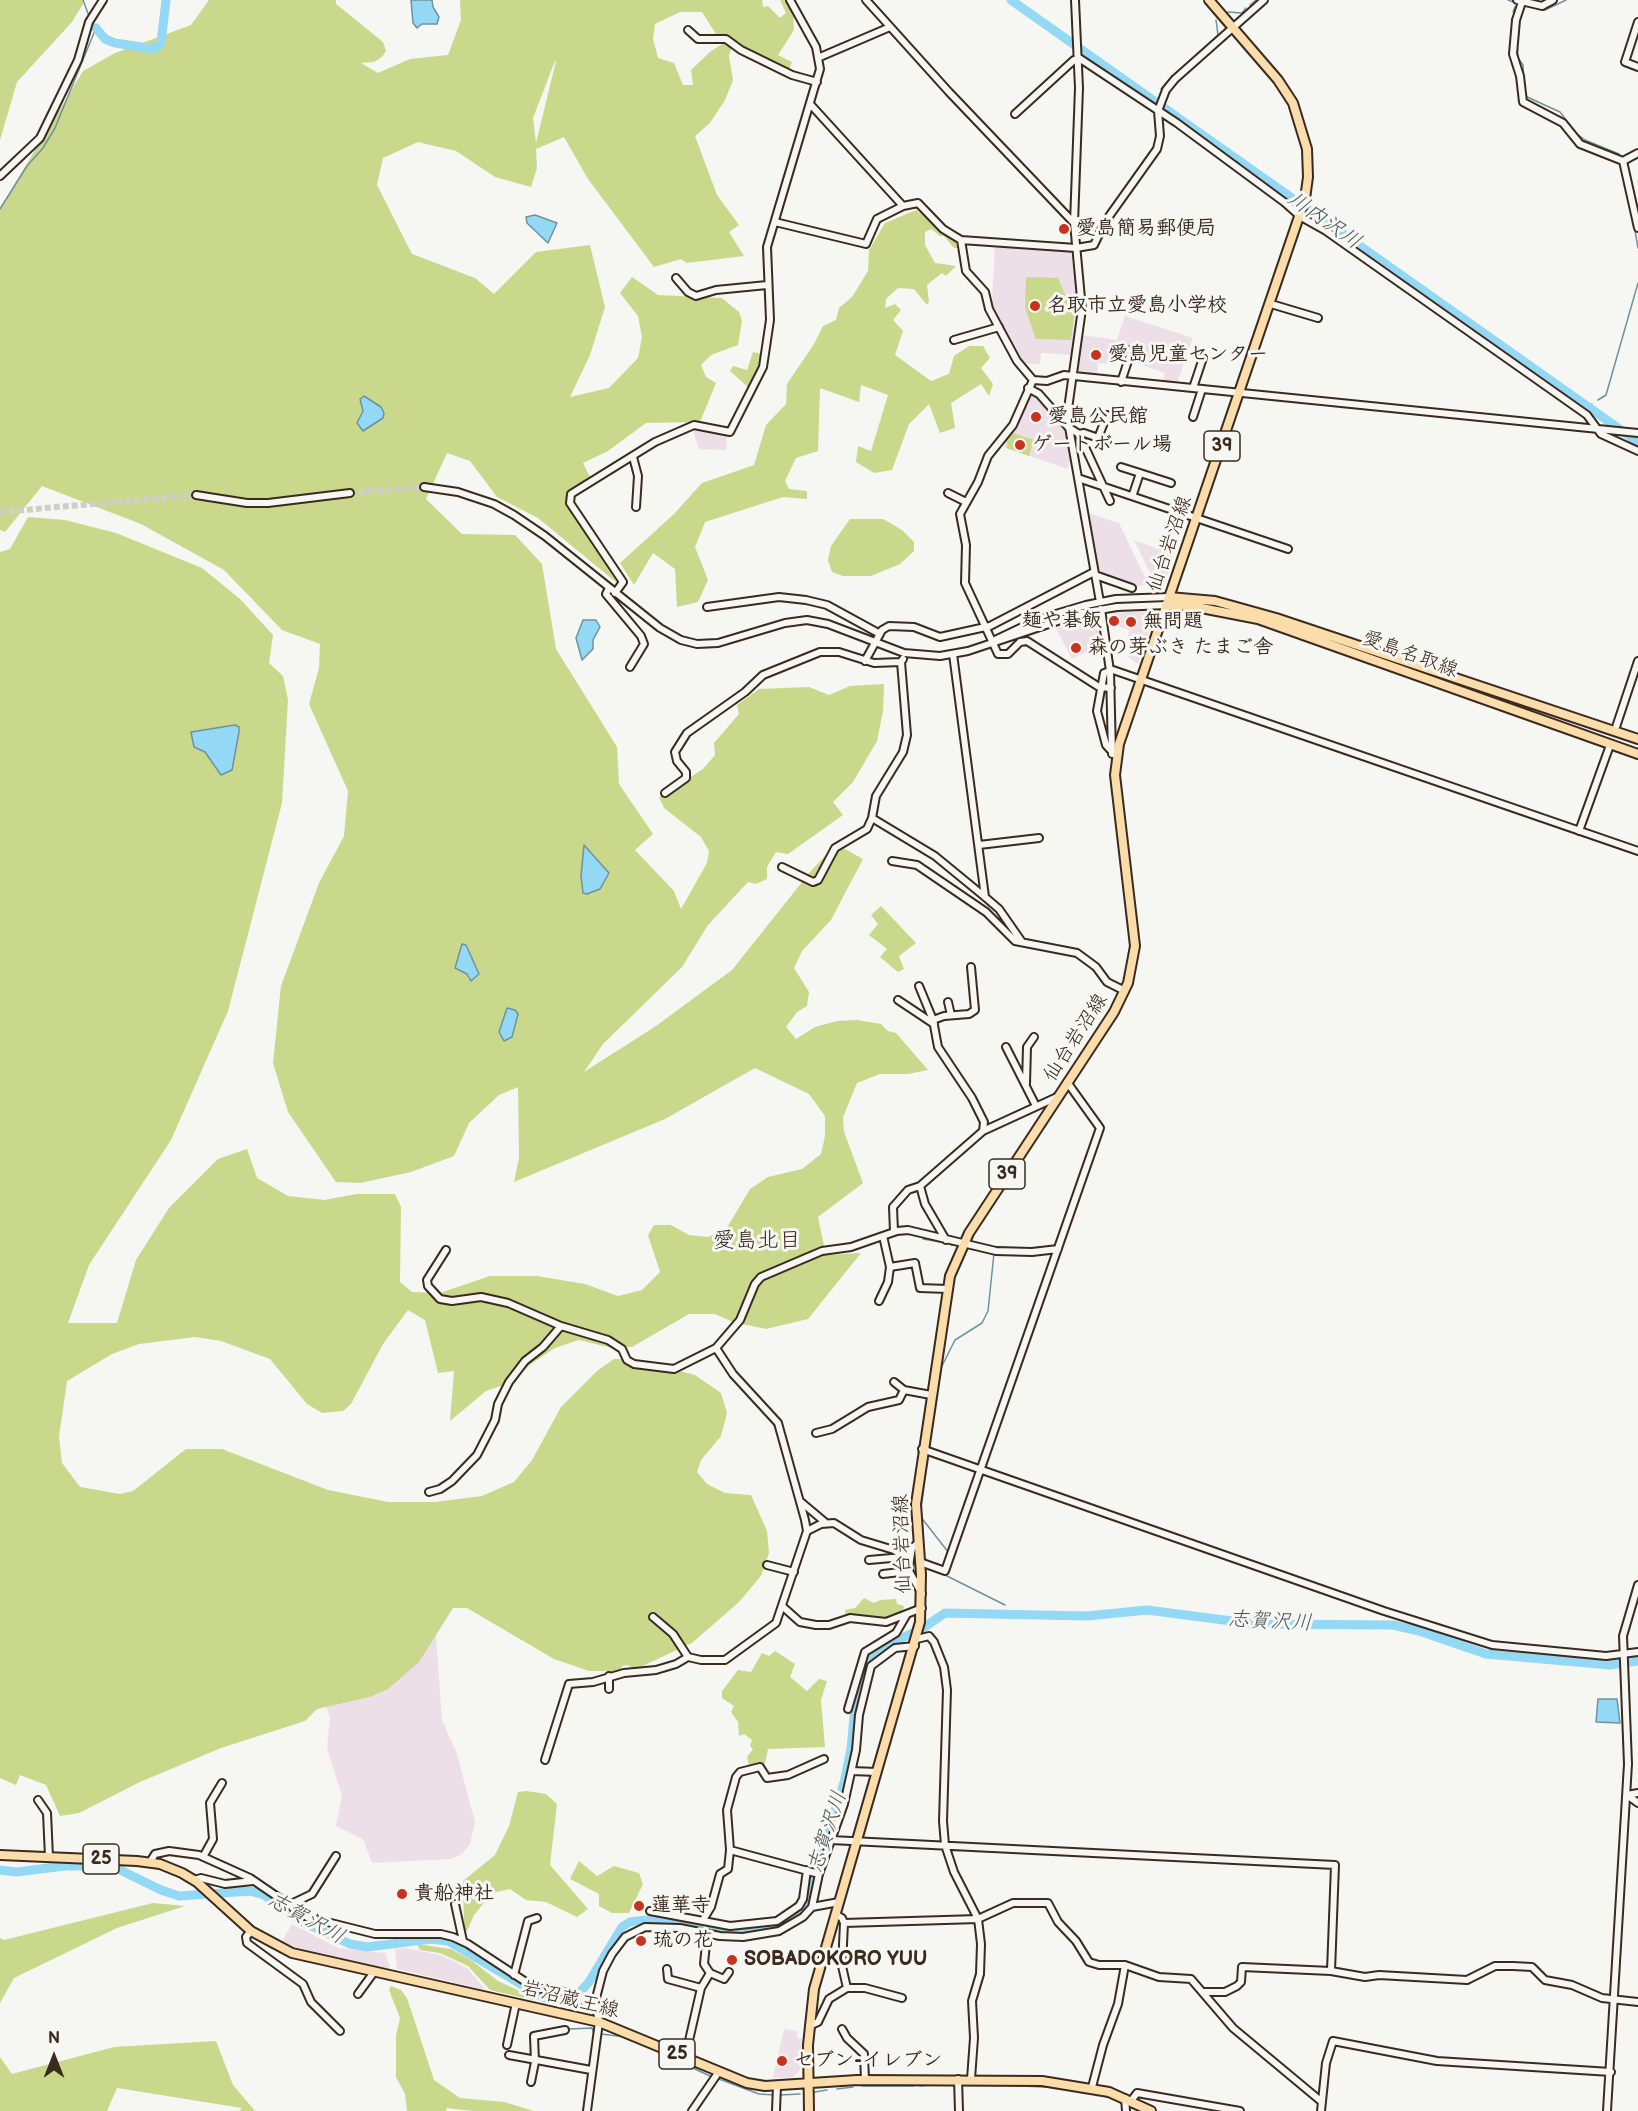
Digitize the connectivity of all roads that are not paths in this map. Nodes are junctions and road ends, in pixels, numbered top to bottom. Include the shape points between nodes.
1 (103, 0) edge
2 (790, 0) edge
3 (866, 0) edge
4 (1075, 0) edge
5 (1209, 0) edge
6 (1264, 0) edge
7 (1554, 0) edge
8 (1519, 1) edge
9 (1638, 22) edge
10 (890, 27) junction
11 (1234, 28) junction
12 (688, 30) dead end
13 (1635, 40) edge
14 (820, 57) junction
15 (1079, 58) junction
16 (1638, 67) edge
17 (817, 82) junction
18 (811, 105) junction
19 (1159, 110) junction
20 (1015, 114) dead end
21 (1638, 153) edge
22 (1623, 161) junction
23 (0, 176) edge
24 (903, 206) junction
25 (1302, 215) junction
26 (775, 222) junction
27 (1074, 223) junction
28 (1638, 228) edge
29 (961, 240) junction
30 (1076, 248) junction
31 (675, 278) dead end
32 (767, 285) junction
33 (1271, 303) junction
34 (1318, 318) dead end
35 (999, 327) junction
36 (954, 340) dead end
37 (1132, 349) dead end
38 (1203, 358) dead end
39 (1074, 376) junction
40 (1033, 380) junction
41 (1121, 382) junction
42 (1028, 388) junction
43 (1193, 388) junction
44 (1202, 389) junction
45 (1240, 393) junction
46 (1107, 414) dead end
47 (1193, 417) dead end
48 (1068, 427) junction
49 (1602, 429) junction
50 (1637, 433) edge
51 (1079, 435) junction
52 (1098, 438) junction
53 (1107, 441) dead end
54 (1638, 451) edge
55 (633, 457) junction
56 (1121, 467) dead end
57 (1140, 473) junction
58 (1078, 478) junction
59 (1171, 483) dead end
60 (1102, 485) junction
61 (424, 487) tunnel mouth
62 (350, 493) tunnel mouth
63 (948, 494) dead end
64 (1133, 494) junction
65 (196, 495) tunnel mouth
66 (1110, 501) dead end
67 (966, 502) junction
68 (636, 507) dead end
69 (1197, 517) junction
70 (1288, 549) dead end
71 (1095, 574) junction
72 (1132, 588) dead end
73 (612, 590) junction
74 (1168, 601) junction
75 (1101, 606) junction
76 (707, 607) dead end
77 (986, 627) junction
78 (880, 634) junction
79 (874, 642) junction
80 (992, 643) junction
81 (904, 653) junction
82 (953, 654) junction
83 (865, 661) junction
84 (1638, 661) edge
85 (901, 663) junction
86 (630, 667) dead end
87 (1110, 671) junction
88 (1141, 678) junction
89 (1099, 687) junction
90 (1111, 688) junction
91 (1616, 727) dead end
92 (1638, 740) edge
93 (1609, 748) dead end
94 (1638, 754) edge
95 (1114, 755) junction
96 (665, 793) dead end
97 (872, 818) junction
98 (1580, 831) junction
99 (1038, 838) dead end
100 (979, 845) junction
101 (1638, 851) edge
102 (892, 861) dead end
103 (782, 867) dead end
104 (985, 897) junction
105 (1022, 942) junction
106 (971, 967) dead end
107 (919, 986) dead end
108 (1125, 992) junction
109 (898, 1000) dead end
110 (948, 1002) dead end
111 (951, 1015) junction
112 (934, 1022) junction
113 (1034, 1037) dead end
114 (1006, 1047) dead end
115 (1067, 1082) junction
116 (1026, 1085) junction
117 (1057, 1097) junction
118 (1036, 1106) junction
119 (983, 1131) junction
120 (920, 1186) junction
121 (894, 1232) junction
122 (883, 1236) junction
123 (946, 1241) junction
124 (962, 1244) junction
125 (1058, 1249) junction
126 (446, 1250) dead end
127 (890, 1267) junction
128 (948, 1289) junction
129 (879, 1301) dead end
130 (561, 1326) junction
131 (716, 1348) junction
132 (894, 1382) dead end
133 (904, 1390) junction
134 (931, 1395) junction
135 (816, 1432) dead end
136 (922, 1449) junction
137 (982, 1470) junction
138 (429, 1492) dead end
139 (801, 1502) junction
140 (826, 1523) junction
141 (807, 1531) junction
142 (917, 1544) junction
143 (907, 1558) junction
144 (869, 1560) dead end
145 (920, 1562) junction
146 (767, 1565) dead end
147 (909, 1571) junction
148 (794, 1572) junction
149 (883, 1574) dead end
150 (1638, 1585) edge
151 (922, 1594) junction
152 (782, 1606) junction
153 (922, 1609) junction
154 (907, 1614) junction
155 (653, 1617) dead end
156 (916, 1640) junction
157 (1638, 1652) edge
158 (1623, 1656) junction
159 (688, 1657) junction
160 (609, 1677) junction
161 (609, 1689) dead end
162 (848, 1709) dead end
163 (824, 1759) dead end
164 (545, 1760) dead end
165 (852, 1771) junction
166 (877, 1772) junction
167 (222, 1783) dead end
168 (1638, 1793) edge
169 (1627, 1795) junction
170 (38, 1800) dead end
171 (1638, 1803) edge
172 (831, 1840) junction
173 (856, 1841) junction
174 (945, 1845) junction
175 (730, 1850) junction
176 (0, 1855) edge
177 (336, 1856) dead end
178 (49, 1857) junction
179 (203, 1857) junction
180 (150, 1862) junction
181 (808, 1870) junction
182 (818, 1874) junction
183 (196, 1881) junction
184 (254, 1881) junction
185 (838, 1902) junction
186 (455, 1904) dead end
187 (289, 1905) junction
188 (812, 1906) junction
189 (650, 1911) dead end
190 (835, 1914) junction
191 (537, 1918) dead end
192 (978, 1919) junction
193 (703, 1920) junction
194 (843, 1926) junction
195 (251, 1931) junction
196 (706, 1933) junction
197 (463, 1941) junction
198 (1125, 1965) junction
199 (667, 1969) dead end
200 (1331, 1971) junction
201 (374, 1972) junction
202 (710, 1972) junction
203 (729, 1972) dead end
204 (514, 1975) junction
205 (701, 1988) junction
206 (847, 1988) junction
207 (1203, 1992) junction
208 (358, 1994) dead end
209 (902, 1998) dead end
210 (1613, 2000) junction
211 (596, 2002) junction
212 (1638, 2002) edge
213 (516, 2003) junction
214 (599, 2022) junction
215 (809, 2026) junction
216 (842, 2029) dead end
217 (565, 2030) dead end
218 (340, 2031) dead end
219 (507, 2045) dead end
220 (509, 2055) dead end
221 (685, 2058) junction
222 (535, 2062) junction
223 (591, 2070) junction
224 (1611, 2072) junction
225 (718, 2073) junction
226 (958, 2079) junction
227 (970, 2079) junction
228 (865, 2080) junction
229 (531, 2082) dead end
230 (808, 2084) junction
231 (777, 2085) junction
232 (1092, 2087) junction
233 (1128, 2099) junction
234 (1322, 2102) junction
235 (587, 2111) edge
236 (692, 2111) edge
237 (776, 2111) edge
238 (809, 2111) edge
239 (959, 2111) edge
240 (1126, 2111) edge
241 (1151, 2111) edge
242 (1240, 2111) edge
243 (1321, 2111) edge
244 (1607, 2111) edge

1 - 23 street via 89,22 75,66 40,138
2 - 14 street
3 - 10 street
4 - 15 street
5 - 11 main road, 仙台岩沼線 / 39
6 - 11 street
7 - 8 street via 1542,6
8 - 22 street via 1513,43 1523,102 1563,123 1580,144
9 - 13 street
10 - 14 street
10 - 27 street
11 - 19 street via 1175,79
11 - 25 main road, 仙台岩沼線 / 39 via 1278,80 1296,110 1308,156
12 - 17 street via 698,39 726,39 792,75
13 - 16 street via 1625,62
14 - 17 street
15 - 19 street
15 - 20 street
15 - 27 street
17 - 18 street
18 - 24 street
18 - 26 street
19 - 25 street
19 - 30 street via 1157,149 1105,222 1096,243
21 - 22 street
22 - 28 street
24 - 26 street via 877,219 866,244
24 - 29 street via 918,203 943,229
25 - 33 main road, 仙台岩沼線 / 39
25 - 49 street
26 - 32 street via 767,247
27 - 30 street
29 - 30 street
29 - 35 street via 966,271 985,292
30 - 39 street via 1082,309
31 - 32 street via 696,296
32 - 55 street via 770,320 764,367 733,429 725,432 694,425 655,442
33 - 34 street
33 - 45 main road, 仙台岩沼線 / 39
35 - 36 street
35 - 40 street via 1017,361
37 - 41 street
38 - 43 street
39 - 40 street
39 - 41 street
39 - 48 street
40 - 42 street
41 - 43 street
42 - 48 street via 1039,394
42 - 67 street via 1012,427 988,456
43 - 44 street
44 - 45 street
44 - 47 street
45 - 49 street
45 - 69 main road, 仙台岩沼線 / 39
46 - 52 street
48 - 51 street
48 - 58 street
49 - 50 street
49 - 54 street via 1601,434
51 - 52 street
51 - 60 street
52 - 53 street
55 - 68 street via 638,476
55 - 73 street via 576,490 570,498 597,547 623,582
56 - 57 street
57 - 59 street
57 - 64 street
58 - 60 street
58 - 71 street
60 - 64 street
60 - 66 street
61 - 73 street via 458,492 504,510 545,536
62 - 65 street via 268,503
63 - 67 street
64 - 69 street
67 - 77 street via 959,516 966,545 965,582
69 - 70 street
69 - 74 main road, 仙台岩沼線 / 39
71 - 72 street
71 - 75 street
71 - 77 street
73 - 79 street via 660,628 697,644 718,643 800,620 828,624
73 - 86 street via 606,594 644,644
74 - 75 street
74 - 88 main road, 仙台岩沼線 / 39
74 - 92 main road, 愛島名取線 via 1215,601 1276,618
74 - 94 main road, 愛島名取線 via 1258,619
75 - 80 street via 1039,619
75 - 87 street
76 - 78 street via 779,597 806,600 827,605
77 - 78 street via 940,637 897,624
77 - 80 street
78 - 79 street
79 - 81 street
79 - 83 street
80 - 82 street
80 - 89 street via 998,654 1003,655 1012,652 1020,642 1030,642
81 - 82 street
81 - 85 street
82 - 100 street
83 - 85 street
83 - 96 street via 839,652 819,652 763,675 687,733 675,752 686,778
84 - 91 street
85 - 97 street via 907,735 903,752 876,796
87 - 88 street
87 - 89 street via 1104,673
87 - 90 street
88 - 95 main road, 仙台岩沼線 / 39
88 - 98 street
89 - 90 street
89 - 95 street via 1097,711 1106,745
90 - 95 street
93 - 98 street
95 - 108 main road, 仙台岩沼線 / 39 via 1135,946
97 - 103 street via 867,829 834,848 818,880 813,882
97 - 104 street via 935,856
98 - 101 street
99 - 100 street
100 - 104 street
102 - 105 street via 917,865 986,912 1015,941
104 - 105 street via 999,909
105 - 108 street via 1077,953 1096,967 1107,982
106 - 111 street via 975,1010
107 - 112 street
108 - 115 main road, 仙台岩沼線 / 39
109 - 112 street
110 - 111 street
111 - 112 street
112 - 119 street via 938,1047 972,1098 984,1122
113 - 116 street via 1027,1047
114 - 116 street
115 - 117 main road, 仙台岩沼線 / 39
115 - 125 street via 1100,1128
116 - 118 street
117 - 118 street
117 - 124 main road, 仙台岩沼線 / 39
118 - 119 street
119 - 120 street
120 - 121 street via 908,1190 893,1207
120 - 123 street via 925,1204
121 - 122 street
121 - 123 street via 908,1230
122 - 127 street
122 - 131 street via 822,1251 761,1277 740,1320
123 - 124 street
124 - 125 street via 1016,1252
124 - 128 main road, 仙台岩沼線 / 39
125 - 137 street
126 - 130 street via 427,1280 440,1299 480,1297 508,1303
127 - 128 street via 915,1263 920,1288
127 - 129 street
128 - 134 main road, 仙台岩沼線 / 39
130 - 131 street via 608,1340 622,1349 627,1360 644,1366 674,1369
130 - 138 street via 509,1382 477,1455 452,1481
131 - 139 street via 733,1374 778,1423
132 - 133 street
133 - 134 street
133 - 135 street via 899,1400 867,1407 832,1428
134 - 136 main road, 仙台岩沼線 / 39
136 - 137 street
136 - 142 main road, 仙台岩沼線 / 39 via 916,1504
137 - 145 street via 945,1571
137 - 158 street via 1492,1646
139 - 140 street
139 - 141 street
140 - 141 street
140 - 143 street via 834,1523 861,1540
141 - 148 street
142 - 143 street
142 - 145 main road, 仙台岩沼線 / 39
143 - 144 street
143 - 147 street
145 - 151 main road, 仙台岩沼線 / 39
146 - 148 street
147 - 149 street
147 - 151 street
148 - 152 street
150 - 158 street via 1624,1628
151 - 153 main road, 仙台岩沼線 / 39
152 - 154 street via 800,1622 816,1625 850,1618 886,1622
152 - 159 street via 776,1623 725,1660
153 - 154 street
153 - 156 main road, 仙台岩沼線 / 39
154 - 162 street via 896,1633 865,1652
155 - 159 street via 673,1634
156 - 165 street via 895,1648 872,1666 859,1715
156 - 166 main road, 仙台岩沼線 / 39
156 - 174 street via 929,1636 944,1667
157 - 158 street
158 - 169 street
159 - 160 street via 656,1670
160 - 161 street
160 - 164 street via 567,1686 566,1701
163 - 175 street via 788,1775 767,1778 763,1768 757,1767 738,1774 727,1805
165 - 166 street
165 - 172 street
166 - 173 main road, 仙台岩沼線 / 39
167 - 179 street via 210,1803 213,1839
168 - 169 street
169 - 171 street
169 - 210 street
170 - 178 street via 47,1814
172 - 173 street
172 - 182 street
173 - 174 street
173 - 185 main road, 仙台岩沼線 / 39
174 - 192 street
174 - 200 street via 1335,1865
175 - 181 street
175 - 193 street via 728,1869 720,1874
176 - 178 main road, 岩沼蔵王線 / 25
177 - 187 street via 312,1894
178 - 180 main road, 岩沼蔵王線 / 25
179 - 180 street via 170,1851 155,1854
179 - 184 street
180 - 183 main road, 岩沼蔵王線 / 25
181 - 182 street
181 - 193 street via 803,1899 784,1917 762,1924 730,1926
182 - 188 street
183 - 184 street
183 - 195 main road, 岩沼蔵王線 / 25
184 - 187 street
185 - 188 street
185 - 190 main road, 仙台岩沼線 / 39
186 - 197 street
187 - 197 street via 307,1917 352,1930 441,1934
188 - 196 street via 797,1921 772,1933 742,1937
189 - 193 street
190 - 194 street via 843,1918
190 - 215 main road, 仙台岩沼線 / 39 via 814,1989
191 - 204 street via 528,1921
192 - 194 street
192 - 198 street via 1013,1904 1048,1903 1089,1962
192 - 227 street via 982,1958 972,2001
194 - 206 street via 842,1966
195 - 201 main road, 岩沼蔵王線 / 25 via 292,1953
195 - 218 street via 246,1936 247,1943 303,1984 311,2002
196 - 202 street via 704,1964
196 - 211 street via 656,1926 630,1934 605,1965
197 - 204 street
198 - 207 street via 1151,1976 1191,1979
198 - 232 street via 1118,2004 1102,2045
199 - 205 street via 668,1979
200 - 207 street via 1242,1966 1241,1982 1236,1986 1225,1992
200 - 210 street via 1365,1977 1467,1980 1495,1966 1532,1967 1545,1980
201 - 208 street
201 - 213 main road, 岩沼蔵王線 / 25
202 - 203 street via 724,1979
202 - 205 street
204 - 211 street via 540,1990 571,1993
205 - 221 street
206 - 209 street via 865,1988
206 - 215 street via 829,1999 818,2022
207 - 234 street via 1233,2028
210 - 212 street
210 - 224 street
211 - 214 street
213 - 214 main road, 岩沼蔵王線 / 25
213 - 219 street
214 - 221 main road, 岩沼蔵王線 / 25
214 - 223 street
215 - 230 main road, 仙台岩沼線 / 39
216 - 228 street via 864,2054
217 - 222 street via 534,2036
220 - 222 street
221 - 225 main road, 岩沼蔵王線 / 25
222 - 223 street
222 - 229 street
223 - 235 street
224 - 234 street via 1437,2061 1333,2041
224 - 244 street
225 - 231 main road, 岩沼蔵王線 / 25 via 747,2083
225 - 236 street
226 - 227 main road, 岩沼蔵王線 / 25
226 - 228 main road, 岩沼蔵王線 / 25
226 - 239 street
227 - 232 main road, 岩沼蔵王線 / 25
228 - 230 main road, 岩沼蔵王線 / 25
230 - 231 main road, 岩沼蔵王線 / 25
230 - 238 main road, 仙台岩沼線 / 39
231 - 237 street
232 - 233 main road, 岩沼蔵王線 / 25
233 - 240 street
233 - 241 main road, 岩沼蔵王線 / 25
233 - 242 street via 1137,2093
234 - 243 street

